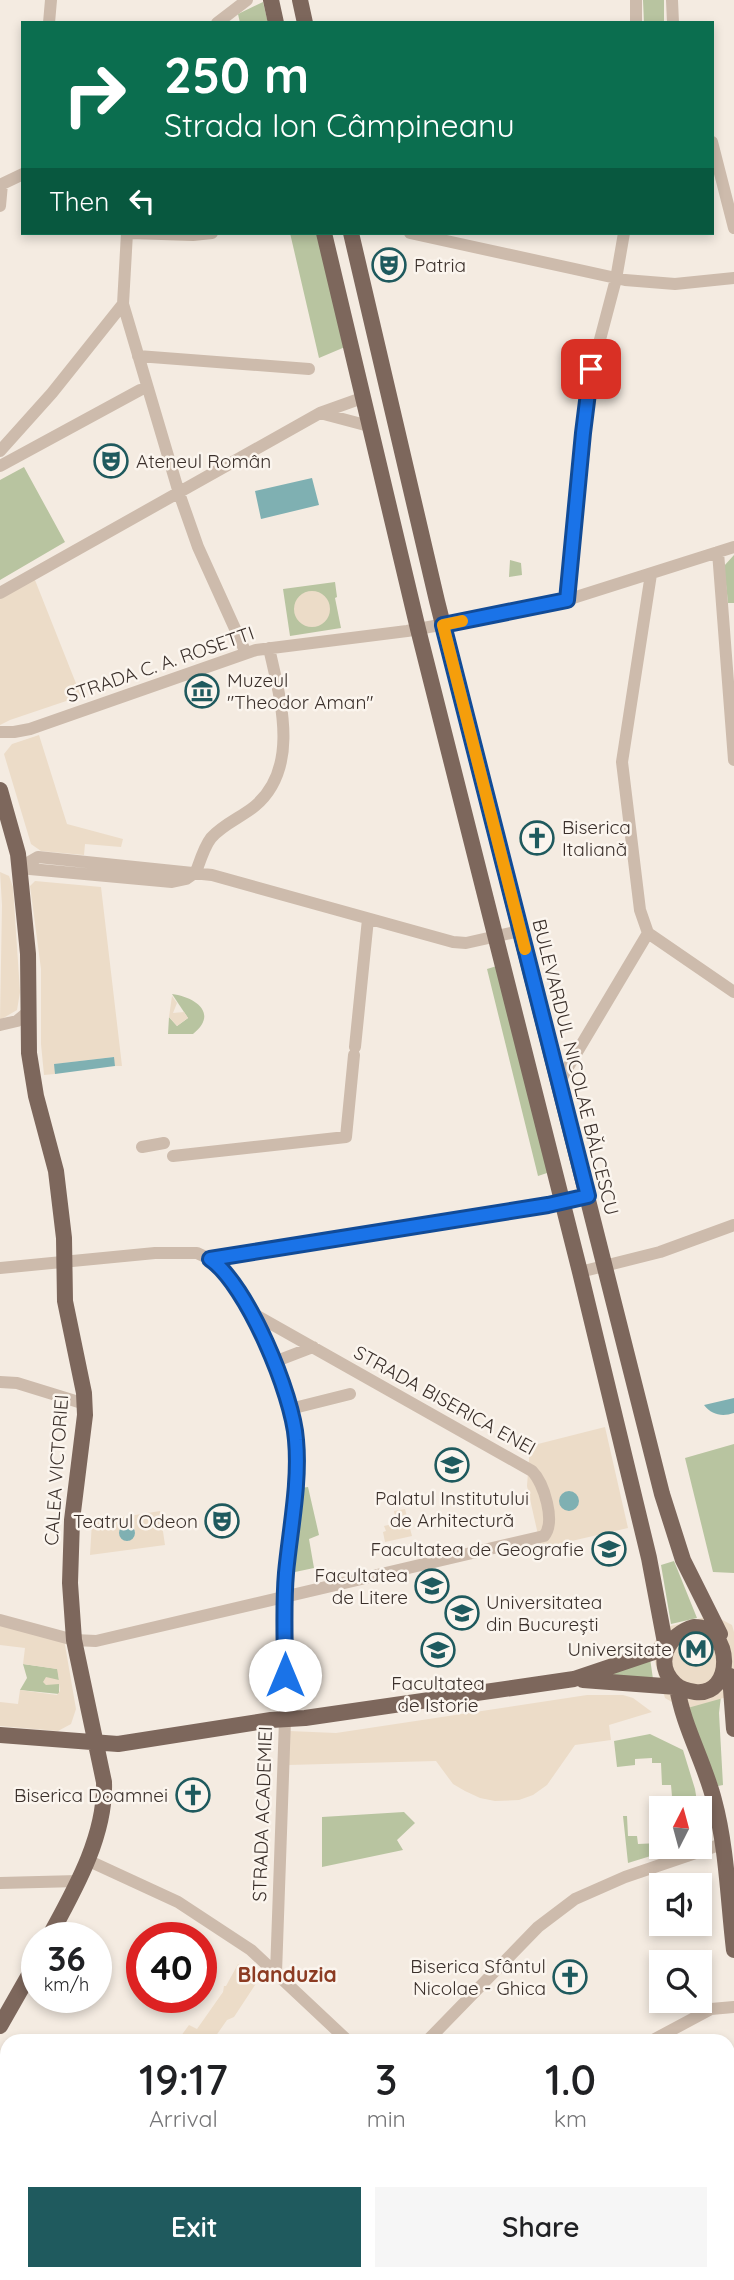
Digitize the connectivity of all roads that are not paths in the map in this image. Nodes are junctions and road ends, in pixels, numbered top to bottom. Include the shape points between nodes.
1 (51, 0) edge
2 (247, 0) edge
3 (271, 0) edge
4 (300, 0) edge
5 (636, 0) edge
6 (672, 0) edge
7 (49, 21) edge
8 (220, 21) edge
9 (276, 21) edge
10 (305, 21) edge
11 (636, 21) edge
12 (673, 21) edge
13 (714, 150) edge
14 (21, 175) edge
15 (1, 185) edge
16 (0, 206) edge
17 (734, 228) edge
18 (129, 235) edge
19 (324, 235) edge
20 (351, 235) edge
21 (419, 235) edge
22 (624, 235) edge
23 (734, 278) edge
24 (616, 279) junction
25 (123, 304) junction
26 (138, 356) junction
27 (309, 369) dead end
28 (141, 390) dead end
29 (362, 398) junction
30 (320, 413) junction
31 (369, 426) junction
32 (0, 452) edge
33 (0, 466) edge
34 (179, 493) junction
35 (734, 547) edge
36 (718, 552) junction
37 (651, 574) junction
38 (0, 593) edge
39 (567, 600) junction
40 (728, 607) edge
41 (443, 625) junction
42 (418, 629) junction
43 (269, 648) junction
44 (246, 653) junction
45 (0, 732) edge
46 (734, 760) edge
47 (0, 790) edge
48 (19, 868) junction
49 (196, 872) junction
50 (368, 919) junction
51 (520, 931) junction
52 (648, 933) junction
53 (495, 937) junction
54 (734, 992) edge
55 (28, 1012) junction
56 (0, 1025) edge
57 (558, 1084) junction
58 (164, 1143) dead end
59 (142, 1147) dead end
60 (173, 1156) dead end
61 (588, 1196) junction
62 (562, 1202) junction
63 (734, 1225) edge
64 (210, 1259) junction
65 (65, 1261) junction
66 (605, 1266) junction
67 (0, 1268) edge
68 (580, 1272) junction
69 (252, 1313) junction
70 (313, 1348) junction
71 (274, 1362) junction
72 (0, 1382) edge
73 (350, 1394) dead end
74 (85, 1404) junction
75 (290, 1409) junction
76 (285, 1597) junction
77 (0, 1620) edge
78 (726, 1636) edge
79 (74, 1640) junction
80 (666, 1647) junction
81 (732, 1675) edge
82 (574, 1679) junction
83 (677, 1687) junction
84 (285, 1720) junction
85 (734, 1729) edge
86 (0, 1735) edge
87 (97, 1743) junction
88 (722, 1844) junction
89 (87, 1860) junction
90 (78, 1881) junction
91 (0, 1883) edge
92 (57, 1922) edge
93 (734, 1950) edge
94 (276, 1973) junction
95 (21, 1989) edge
96 (734, 2007) edge
97 (0, 2026) edge
98 (341, 2034) edge
99 (434, 2034) edge
100 (664, 2034) edge

1 - 7 street
2 - 8 street
3 - 9 main road
4 - 10 main road
5 - 11 street
6 - 12 street
13 - 17 street
14 - 15 street
15 - 16 street
18 - 25 street
19 - 29 main road
20 - 41 main road, BULEVARDUL NICOLAE BĂLCESCU
21 - 24 street
22 - 24 street
23 - 24 street via 675,284
24 - 39 street via 588,385
25 - 26 street
25 - 32 street
26 - 27 street
26 - 34 street
28 - 33 street
29 - 30 street
29 - 31 main road
30 - 31 street
30 - 34 street
31 - 42 main road
34 - 38 street
34 - 44 street via 202,559
35 - 36 street
36 - 37 street
36 - 40 street
37 - 39 street
37 - 52 street via 622,762 638,897
39 - 41 street
40 - 46 street
41 - 42 street, STRADA C. A. ROSETTI
41 - 51 main road, BULEVARDUL NICOLAE BĂLCESCU
42 - 43 street, STRADA C. A. ROSETTI
42 - 53 main road
43 - 44 street, STRADA C. A. ROSETTI
43 - 49 street via 284,729 278,772 262,799 213,836
44 - 45 street, STRADA C. A. ROSETTI via 30,729
47 - 48 main road, CALEA VICTORIEI
48 - 49 street via 38,857
48 - 55 main road, CALEA VICTORIEI via 28,954
49 - 50 street
50 - 53 street via 453,942
50 - 60 street via 346,1137
51 - 53 street
51 - 57 main road, BULEVARDUL NICOLAE BĂLCESCU
52 - 54 street
52 - 57 street
53 - 62 main road
55 - 56 street
55 - 65 main road, CALEA VICTORIEI via 31,1066 56,1171
57 - 61 main road, BULEVARDUL NICOLAE BĂLCESCU
58 - 59 street
61 - 62 street
61 - 66 main road, BULEVARDUL NICOLAE BĂLCESCU
62 - 64 street
62 - 68 main road
63 - 66 street
64 - 65 street via 180,1252
64 - 69 street, STRADA ACADEMIEI
65 - 67 street
65 - 74 main road, CALEA VICTORIEI via 65,1301
66 - 68 street
66 - 78 main road, BULEVARDUL NICOLAE BĂLCESCU via 676,1541 688,1572
68 - 80 main road
69 - 70 street, STRADA BISERICA ENEI
69 - 71 street, STRADA ACADEMIEI
70 - 71 street
70 - 76 street, STRADA BISERICA ENEI via 532,1471 542,1486 550,1522 544,1536
71 - 75 street, STRADA ACADEMIEI
72 - 74 street
73 - 75 street
74 - 79 main road, CALEA VICTORIEI via 70,1549
75 - 76 street, STRADA ACADEMIEI via 297,1455
76 - 79 street via 96,1641
76 - 84 street, STRADA ACADEMIEI
77 - 79 street
78 - 80 main road via 704,1627 685,1629
78 - 81 main road
79 - 87 main road, CALEA VICTORIEI
80 - 82 main road
80 - 83 main road via 666,1668
81 - 83 main road via 708,1691
81 - 85 main road
82 - 83 main road
82 - 84 main road
83 - 88 main road via 714,1798
84 - 87 main road via 123,1744
84 - 94 street, STRADA ACADEMIEI
86 - 87 main road
87 - 89 main road, CALEA VICTORIEI via 104,1797
88 - 93 main road
88 - 99 street via 575,1899 538,1927
89 - 90 main road, CALEA VICTORIEI
89 - 94 street via 178,1902 251,1950
90 - 91 street
90 - 92 main road, CALEA VICTORIEI
94 - 98 street
95 - 97 main road
96 - 100 street via 711,2009

